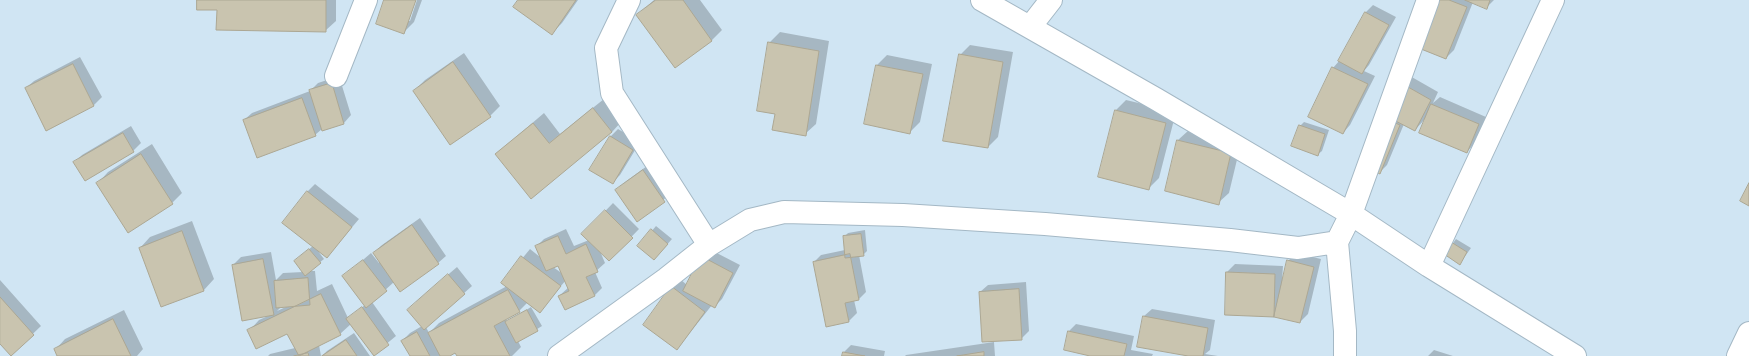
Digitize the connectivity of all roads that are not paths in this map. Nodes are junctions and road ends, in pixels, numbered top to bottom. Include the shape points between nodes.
1 (366, 0) edge
2 (629, 0) edge
3 (982, 0) edge
4 (1051, 0) edge
5 (1428, 0) edge
6 (1553, 0) edge
7 (1030, 27) junction
8 (336, 76) dead end
9 (1351, 214) junction
10 (1337, 242) junction
11 (709, 245) junction
12 (1429, 266) junction
13 (1749, 333) edge
14 (559, 356) edge
15 (1344, 356) edge
16 (1575, 356) edge
17 (1738, 356) edge

1 - 8 street
2 - 11 street via 606,48 612,93
3 - 7 street
4 - 7 street
5 - 9 street
6 - 12 street
7 - 9 street
9 - 10 street
9 - 12 street
10 - 11 street via 1298,248 1045,224 903,215 784,212 750,220
10 - 15 street via 1345,331
11 - 14 street
12 - 16 street
13 - 17 street

